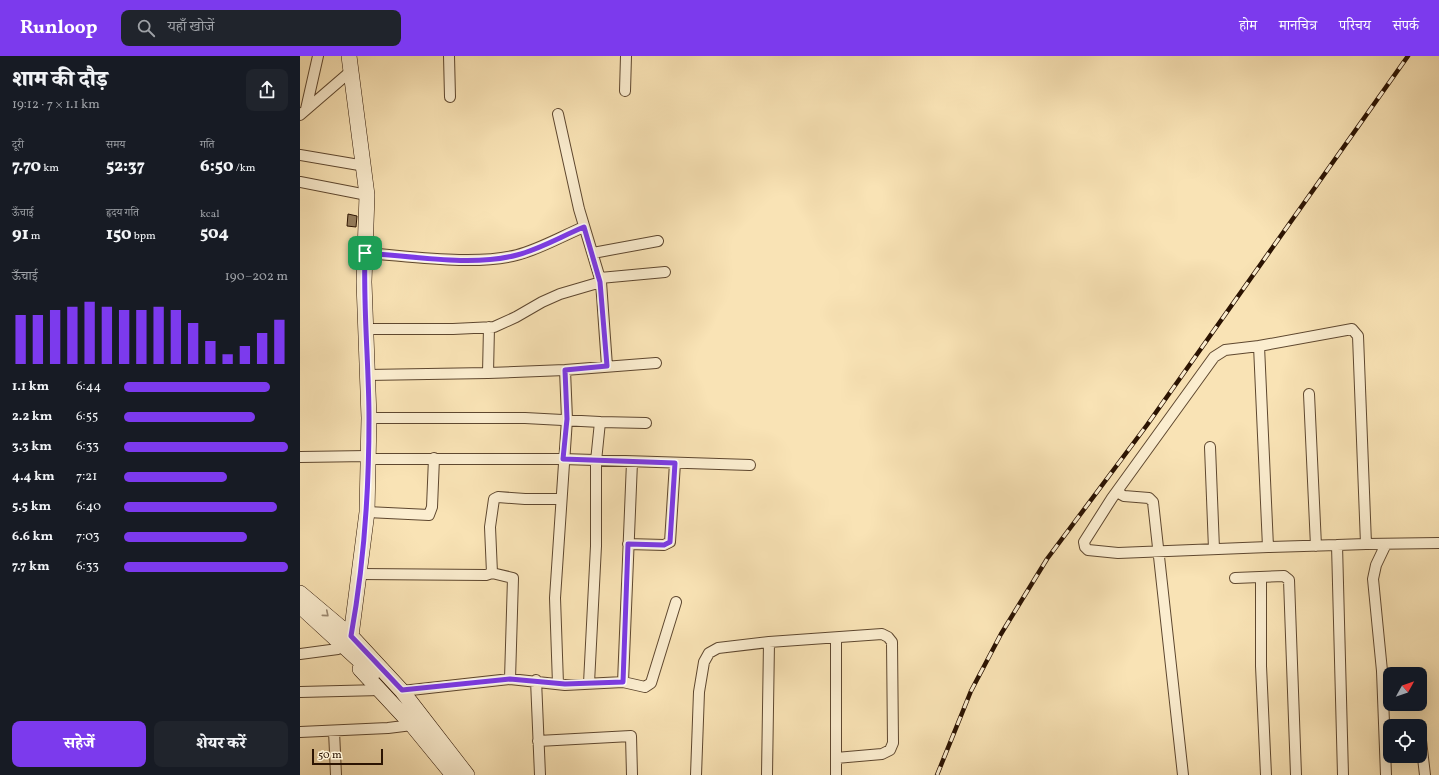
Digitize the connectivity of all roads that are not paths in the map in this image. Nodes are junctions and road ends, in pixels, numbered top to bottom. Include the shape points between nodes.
1 (318, 56) edge
2 (449, 56) edge
3 (626, 56) edge
4 (350, 63) edge
5 (625, 91) dead end
6 (450, 97) dead end
7 (303, 112) edge
8 (558, 114) dead end
9 (300, 155) edge
10 (365, 166) junction
11 (300, 182) edge
12 (367, 195) junction
13 (584, 227) junction
14 (658, 241) dead end
15 (365, 253) junction
16 (593, 253) junction
17 (665, 272) dead end
18 (600, 280) junction
19 (489, 327) junction
20 (366, 329) junction
21 (1259, 346) junction
22 (656, 363) dead end
23 (607, 366) junction
24 (565, 370) junction
25 (488, 373) junction
26 (367, 375) junction
27 (1309, 394) dead end
28 (369, 418) junction
29 (567, 419) junction
30 (600, 422) junction
31 (646, 423) dead end
32 (1210, 447) dead end
33 (300, 457) edge
34 (368, 457) junction
35 (434, 458) junction
36 (563, 459) junction
37 (596, 461) junction
38 (632, 462) junction
39 (675, 463) junction
40 (750, 465) dead end
41 (1117, 492) junction
42 (561, 499) junction
43 (367, 512) junction
44 (628, 544) junction
45 (1366, 544) junction
46 (1386, 544) junction
47 (1439, 544) edge
48 (1337, 545) junction
49 (1316, 546) junction
50 (1268, 547) junction
51 (1214, 549) junction
52 (1158, 550) junction
53 (360, 574) junction
54 (492, 574) junction
55 (1261, 577) junction
56 (1235, 578) dead end
57 (300, 593) edge
58 (676, 602) dead end
59 (300, 606) edge
60 (300, 616) edge
61 (351, 636) junction
62 (836, 638) junction
63 (769, 642) junction
64 (338, 649) junction
65 (300, 654) edge
66 (510, 679) junction
67 (536, 680) junction
68 (623, 682) junction
69 (558, 684) junction
70 (588, 684) junction
71 (381, 690) junction
72 (402, 690) junction
73 (300, 692) edge
74 (412, 725) junction
75 (334, 731) junction
76 (300, 732) edge
77 (538, 741) junction
78 (836, 758) junction
79 (1424, 763) edge
80 (336, 775) edge
81 (453, 775) edge
82 (460, 775) edge
83 (467, 775) edge
84 (540, 775) edge
85 (632, 775) edge
86 (696, 775) edge
87 (767, 775) edge
88 (836, 775) edge
89 (1183, 775) edge
90 (1266, 775) edge
91 (1296, 775) edge
92 (1343, 775) edge
93 (1386, 775) edge
94 (1425, 775) edge

1 - 7 street
2 - 6 street
3 - 5 street
4 - 7 street
4 - 10 street
8 - 13 street
9 - 10 street
10 - 12 street
11 - 12 street
12 - 15 street
13 - 15 street via 529,251 505,257 476,260
13 - 16 street
14 - 16 street
15 - 20 street
16 - 18 street
17 - 18 street
18 - 19 street via 542,302 500,326
18 - 23 street
19 - 20 street
19 - 25 street
20 - 26 street
21 - 41 street via 1225,350 1214,356
21 - 45 street via 1338,331 1352,329 1356,332
21 - 50 street
22 - 23 street
23 - 24 street
24 - 25 street
24 - 29 street
25 - 26 street
26 - 28 street
27 - 49 street
28 - 29 street
28 - 34 street
29 - 30 street
29 - 36 street
30 - 31 street
30 - 37 street
32 - 51 street
33 - 34 street
34 - 35 street
34 - 43 street
35 - 36 street
35 - 43 street via 432,507 429,515
36 - 37 street
36 - 42 street
37 - 38 street
37 - 70 street via 596,546
38 - 39 street
38 - 44 street
39 - 40 street
39 - 44 street via 670,542 664,545
41 - 52 street via 1124,496 1149,498 1153,502
41 - 52 street via 1085,538 1085,547 1088,550 1118,552
42 - 54 street via 494,499 490,527
42 - 69 street via 555,598
43 - 53 street
44 - 68 street
45 - 46 street
45 - 48 street
46 - 47 street
46 - 93 street via 1376,565 1373,587 1382,671
48 - 49 street
48 - 92 street
49 - 50 street
50 - 51 street
51 - 52 street
52 - 89 street
53 - 54 street
53 - 61 street
54 - 66 street via 513,578
55 - 56 street
55 - 90 street via 1261,666
55 - 91 street via 1284,576 1289,580
57 -> 61 street
58 - 68 street via 651,683 646,687
59 - 82 street via 403,703 436,741
60 - 64 street
61 - 72 street
62 - 63 street
62 - 78 street
62 - 78 street via 882,634 892,642 893,743 890,750 882,754
63 - 86 street via 718,648 709,653 704,662 699,692
63 - 87 street
64 - 65 street
64 - 71 street
66 - 67 street
66 - 72 street
67 - 69 street
67 - 77 street
68 - 70 street
69 - 70 street
71 - 73 street
71 - 74 street
72 - 83 street
74 - 75 street
74 - 81 street
75 - 76 street
75 - 80 street
77 - 84 street
77 - 85 street via 630,736
78 - 88 street
79 - 94 street

